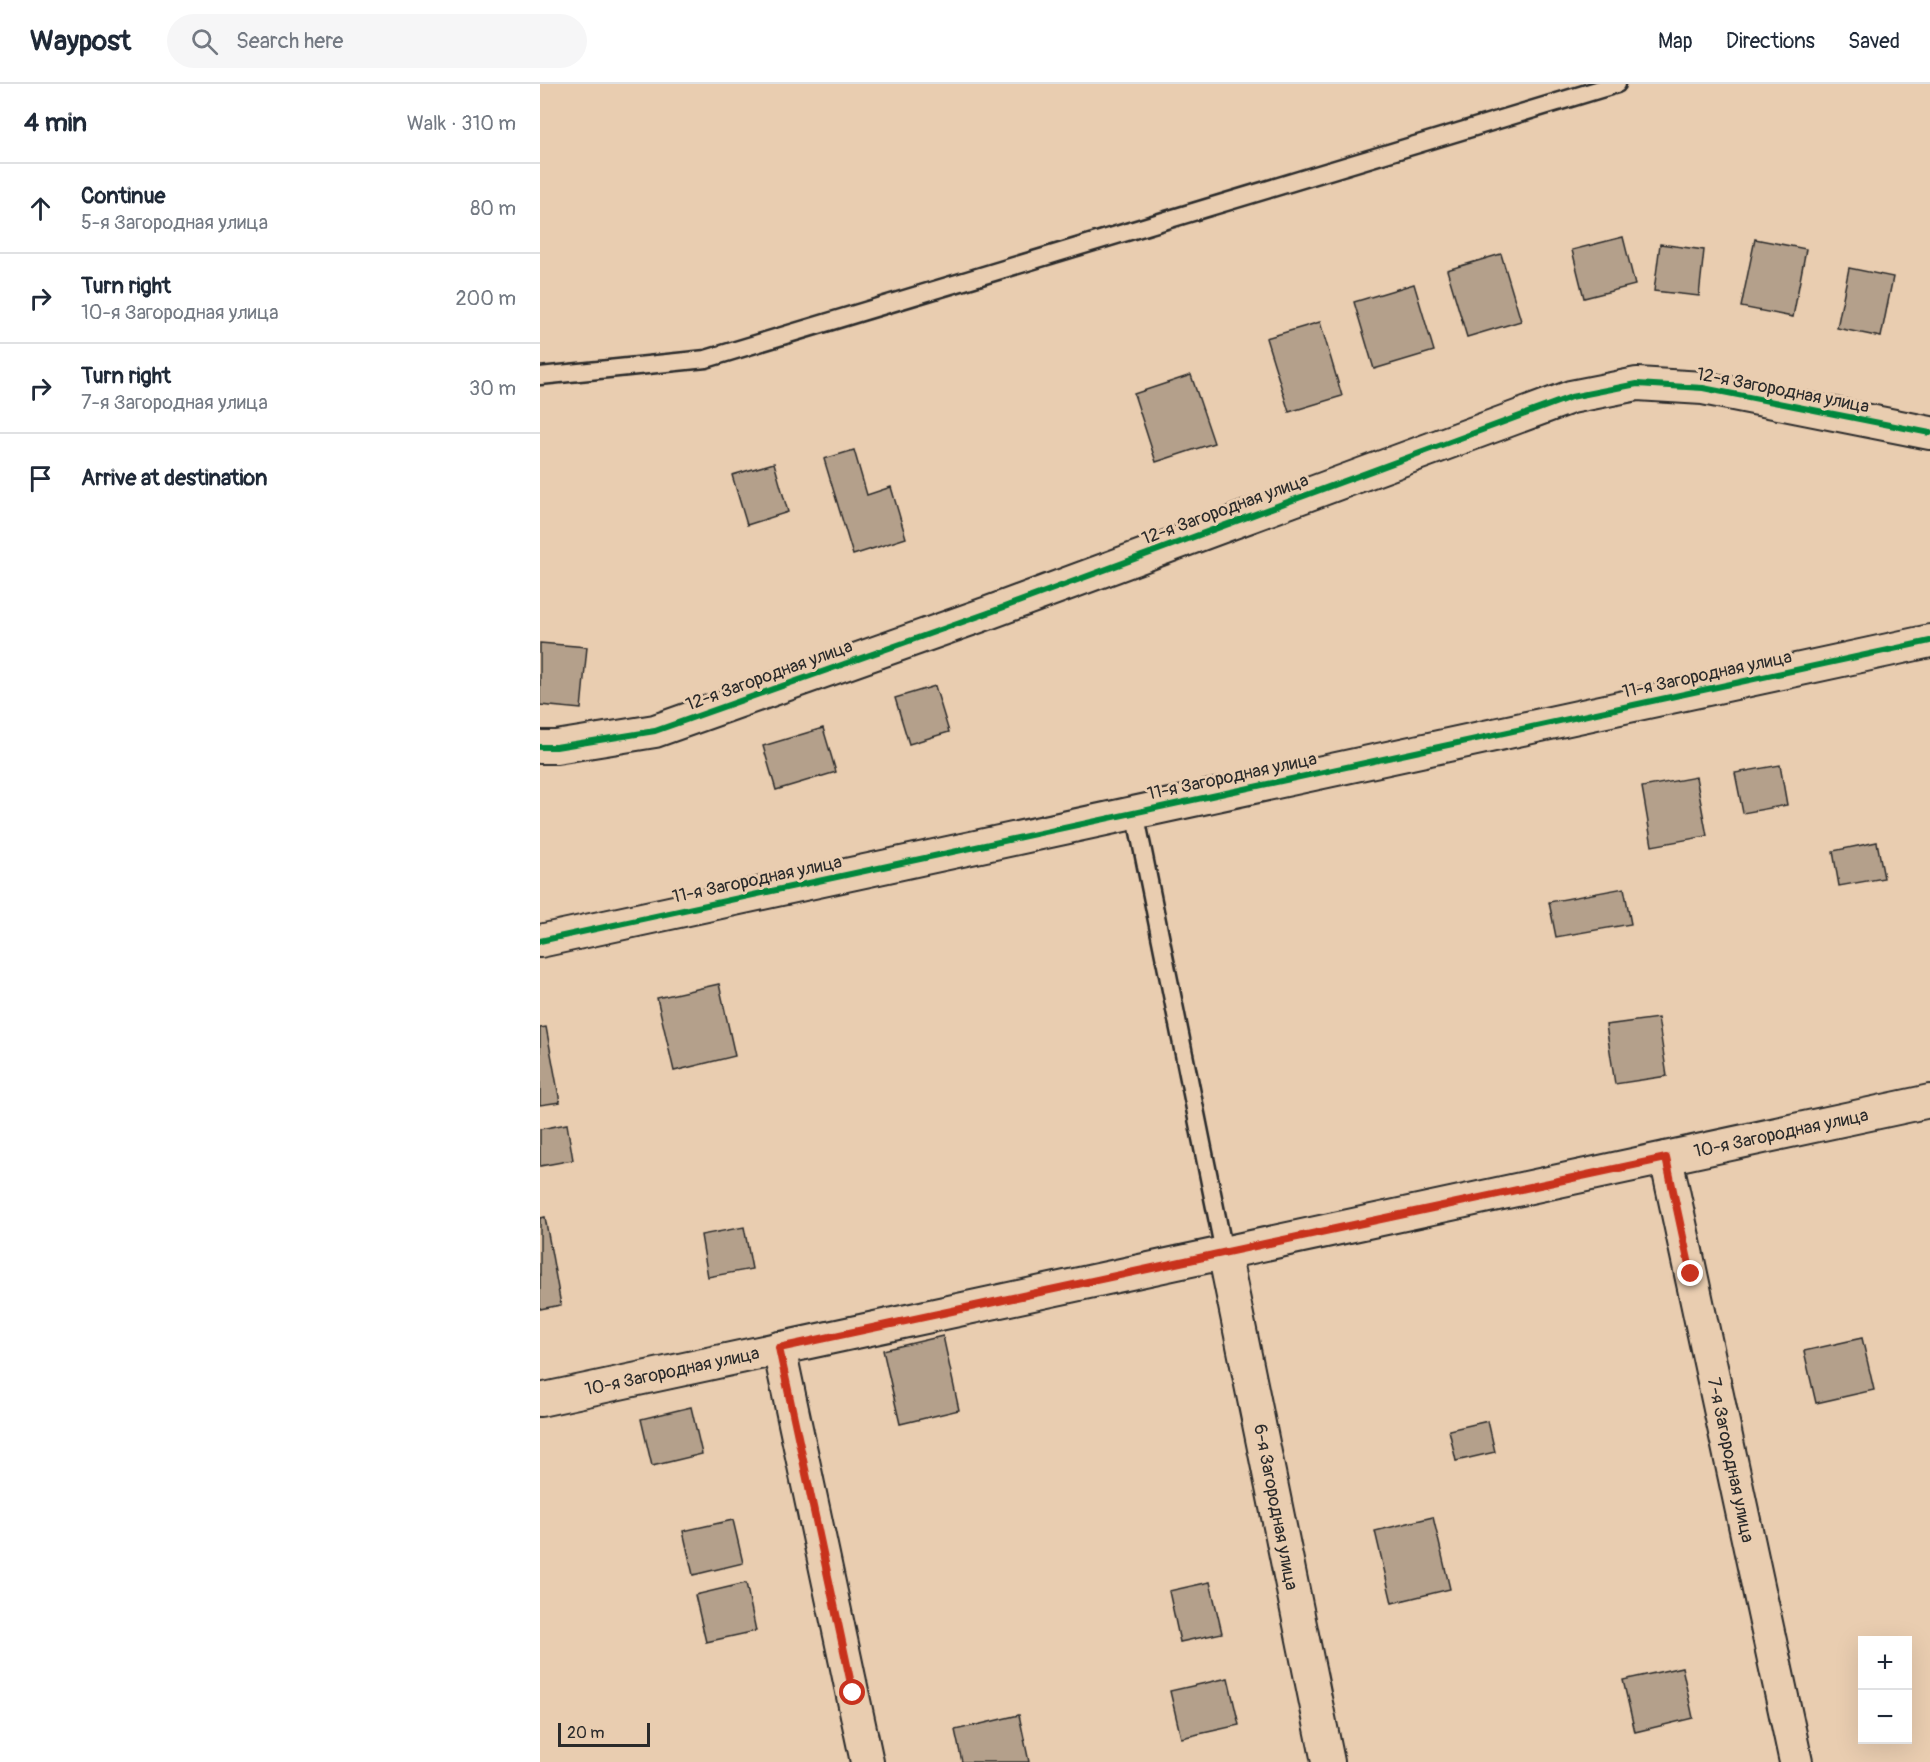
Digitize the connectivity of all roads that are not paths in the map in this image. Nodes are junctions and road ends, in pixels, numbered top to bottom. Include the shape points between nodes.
1 (1617, 84) edge
2 (540, 376) edge
3 (1930, 433) edge
4 (1930, 641) edge
5 (540, 747) edge
6 (1135, 812) junction
7 (540, 941) edge
8 (1930, 1101) edge
9 (1666, 1158) junction
10 (1224, 1252) junction
11 (779, 1348) junction
12 (540, 1400) edge
13 (867, 1762) edge
14 (1328, 1762) edge
15 (1796, 1762) edge

1 - 2 lane via 706,359
3 - 5 street, 12-я Загородная улица via 1703,388 1637,384 1571,397 988,613 655,731
4 - 6 street, 11-я Загородная улица
6 - 7 street, 11-я Загородная улица
6 - 10 lane
8 - 9 street, 10-я Загородная улица
9 - 10 street, 10-я Загородная улица
9 - 15 street, 7-я Загородная улица
10 - 11 street, 10-я Загородная улица
10 - 14 street, 6-я Загородная улица
11 - 12 street, 10-я Загородная улица
11 - 13 street

